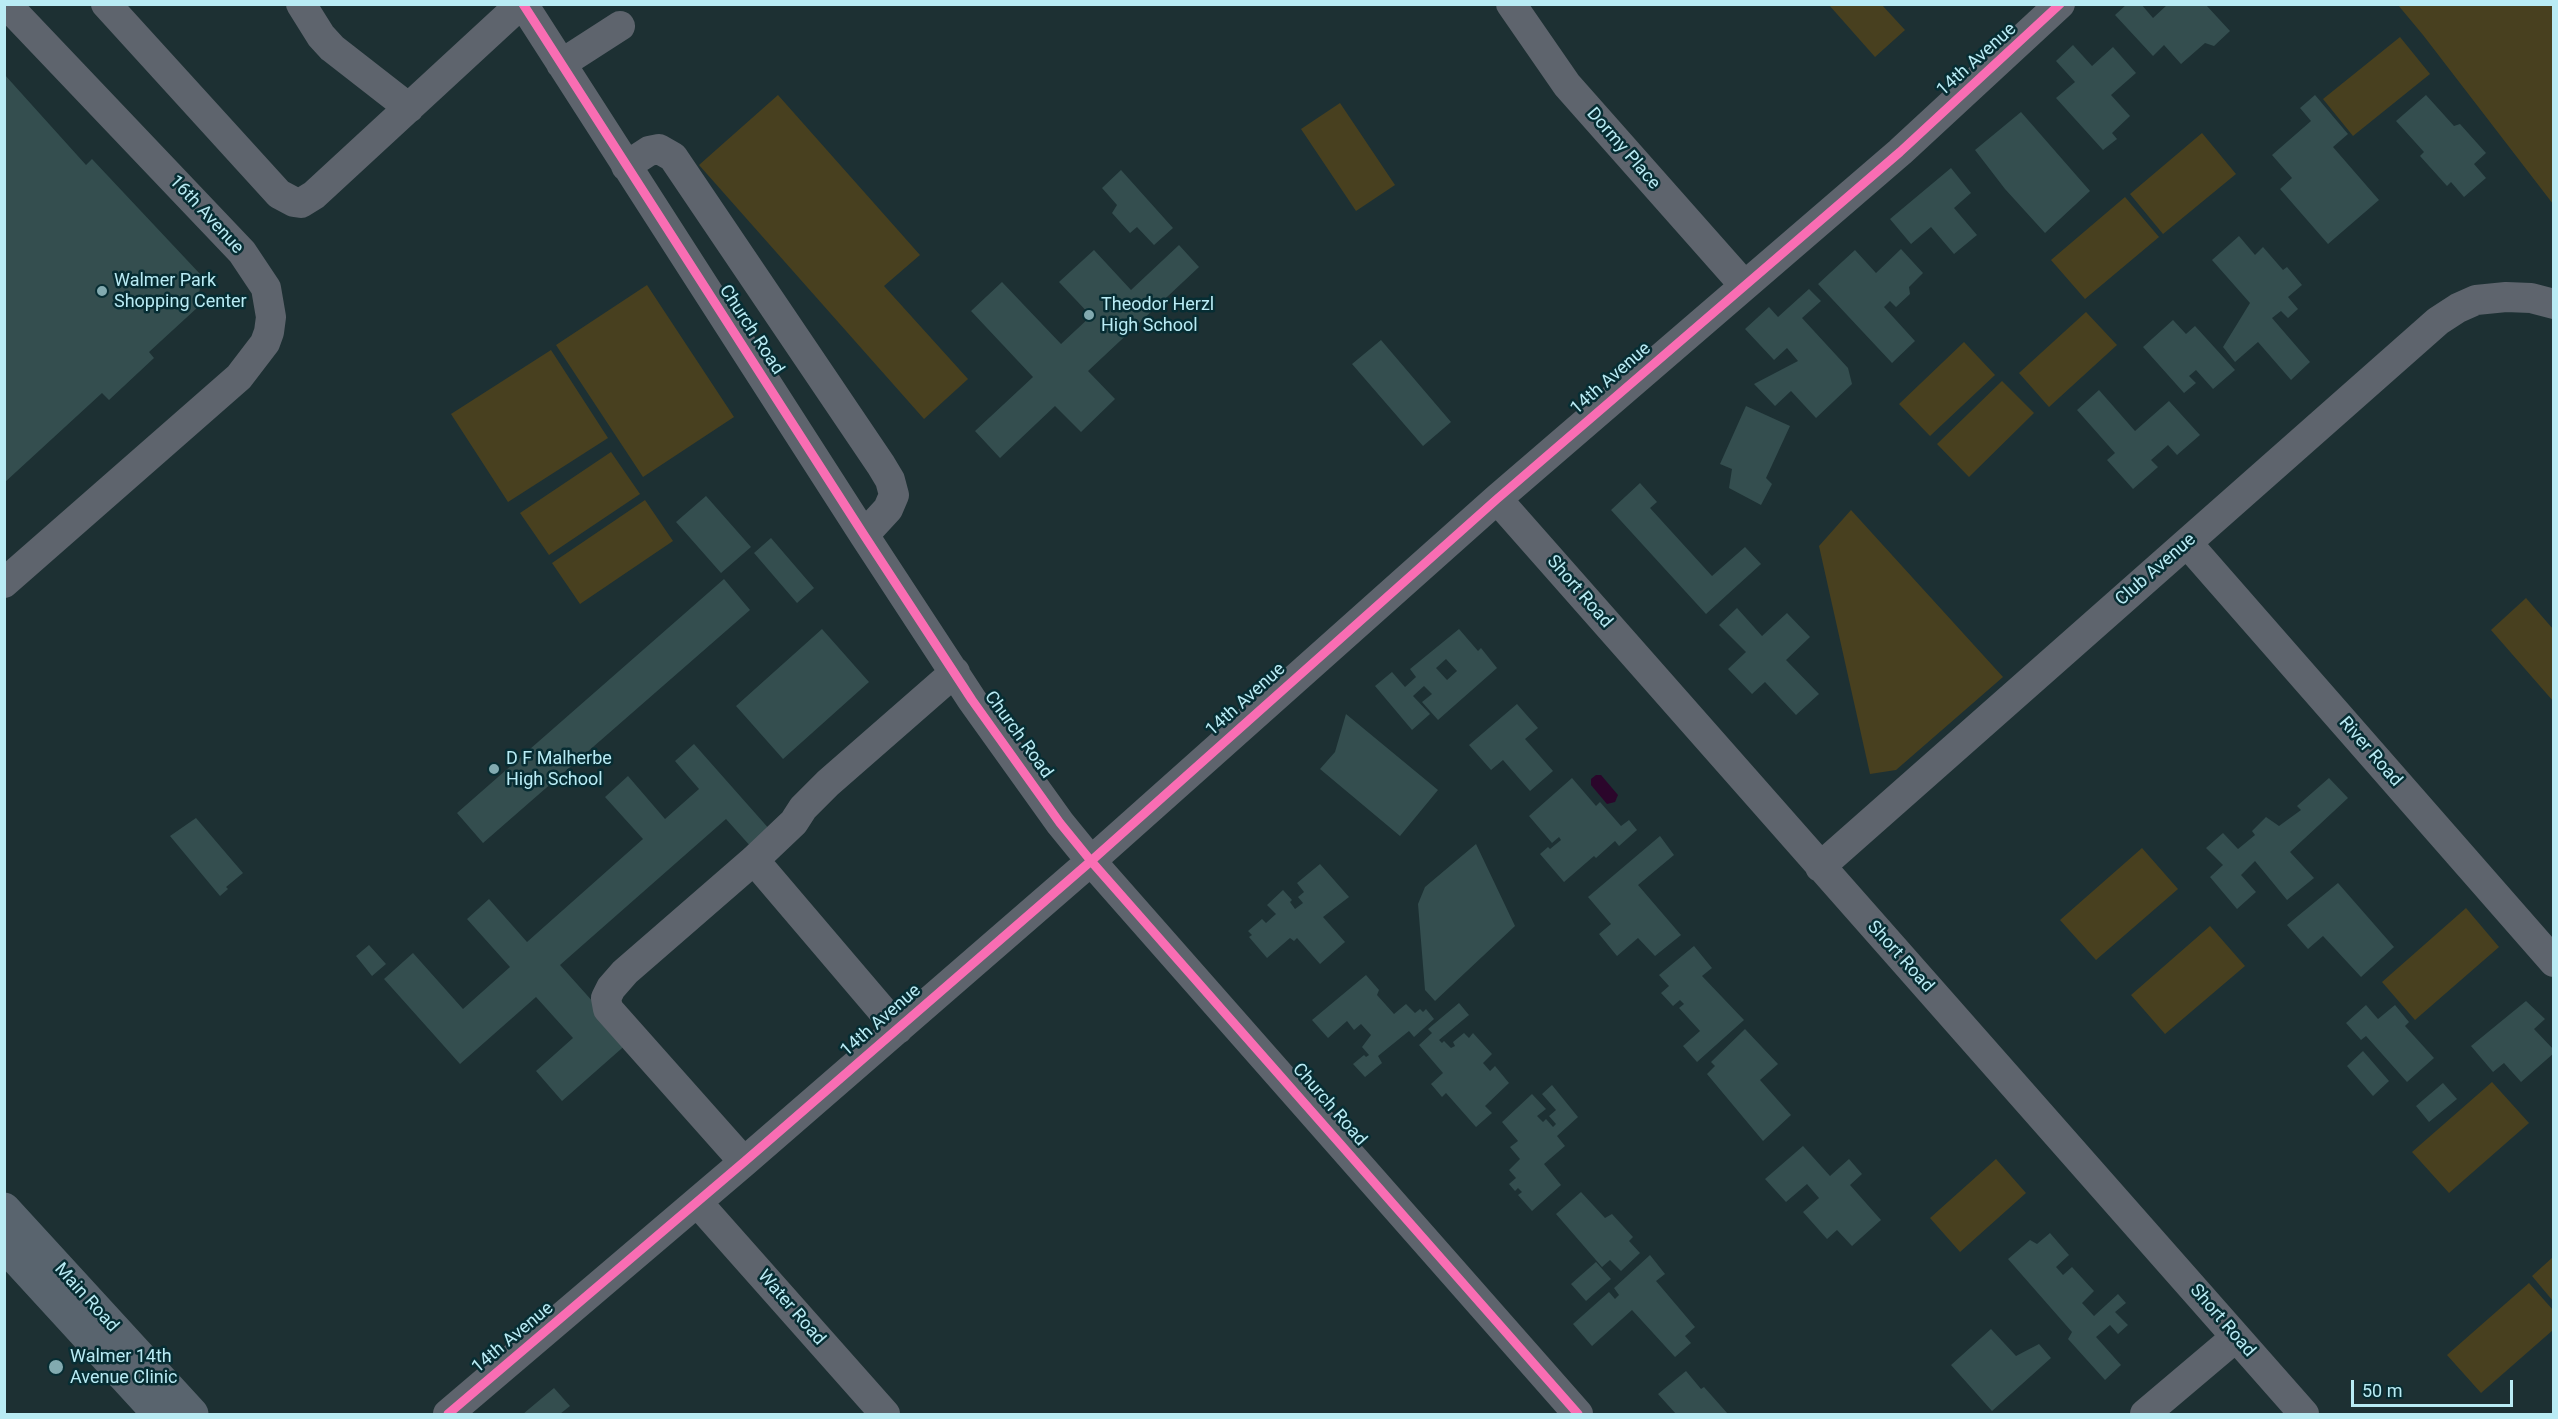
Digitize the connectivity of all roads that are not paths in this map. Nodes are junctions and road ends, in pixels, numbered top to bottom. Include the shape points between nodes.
1 (6, 4) edge
2 (106, 4) edge
3 (301, 4) edge
4 (522, 4) edge
5 (1511, 4) edge
6 (2060, 4) edge
7 (620, 26) dead end
8 (561, 64) junction
9 (409, 108) junction
10 (637, 158) junction
11 (1744, 285) junction
12 (2553, 304) edge
13 (1497, 499) junction
14 (864, 535) junction
15 (2187, 543) junction
16 (4, 583) edge
17 (955, 672) junction
18 (754, 860) junction
19 (1090, 861) junction
20 (1820, 867) junction
21 (2553, 962) edge
22 (898, 1029) junction
23 (744, 1162) junction
24 (697, 1202) junction
25 (4, 1209) edge
26 (4, 1245) edge
27 (2236, 1336) junction
28 (159, 1414) edge
29 (192, 1414) edge
30 (448, 1414) edge
31 (885, 1414) edge
32 (1578, 1414) edge
33 (2145, 1414) edge
34 (2304, 1414) edge

1 - 16 street, 16th Avenue via 242,252 266,288 271,317 265,343 239,377
2 - 9 street via 279,194 294,202 308,200
3 - 9 street via 332,48
4 - 8 street, Church Road
4 - 9 street
5 - 11 street, Dormy Place via 1567,85
6 - 11 street, 14th Avenue via 1900,152
7 - 8 street
8 - 10 street, Church Road
10 - 14 street, Church Road
10 - 14 street via 659,149 673,157 891,480 892,502
11 - 13 street, 14th Avenue
12 - 15 street, Club Avenue via 2531,298 2476,300 2438,321
13 - 19 street, 14th Avenue
13 - 20 street, Short Road
14 - 17 street, Church Road
15 - 20 street, Club Avenue
15 - 21 street, River Road
17 - 18 street via 813,797 794,822
17 - 19 street, Church Road
18 - 22 street
18 - 23 street via 625,972 606,998 608,1009
19 - 22 street, 14th Avenue
19 - 32 street, Church Road
20 - 27 street, Short Road
22 - 23 street, 14th Avenue
23 - 24 street, 14th Avenue
24 - 30 street, 14th Avenue
24 - 31 street, Water Road
25 - 29 main road, Main Road
26 - 28 main road, Main Road
27 - 33 street
27 - 34 street, Short Road

